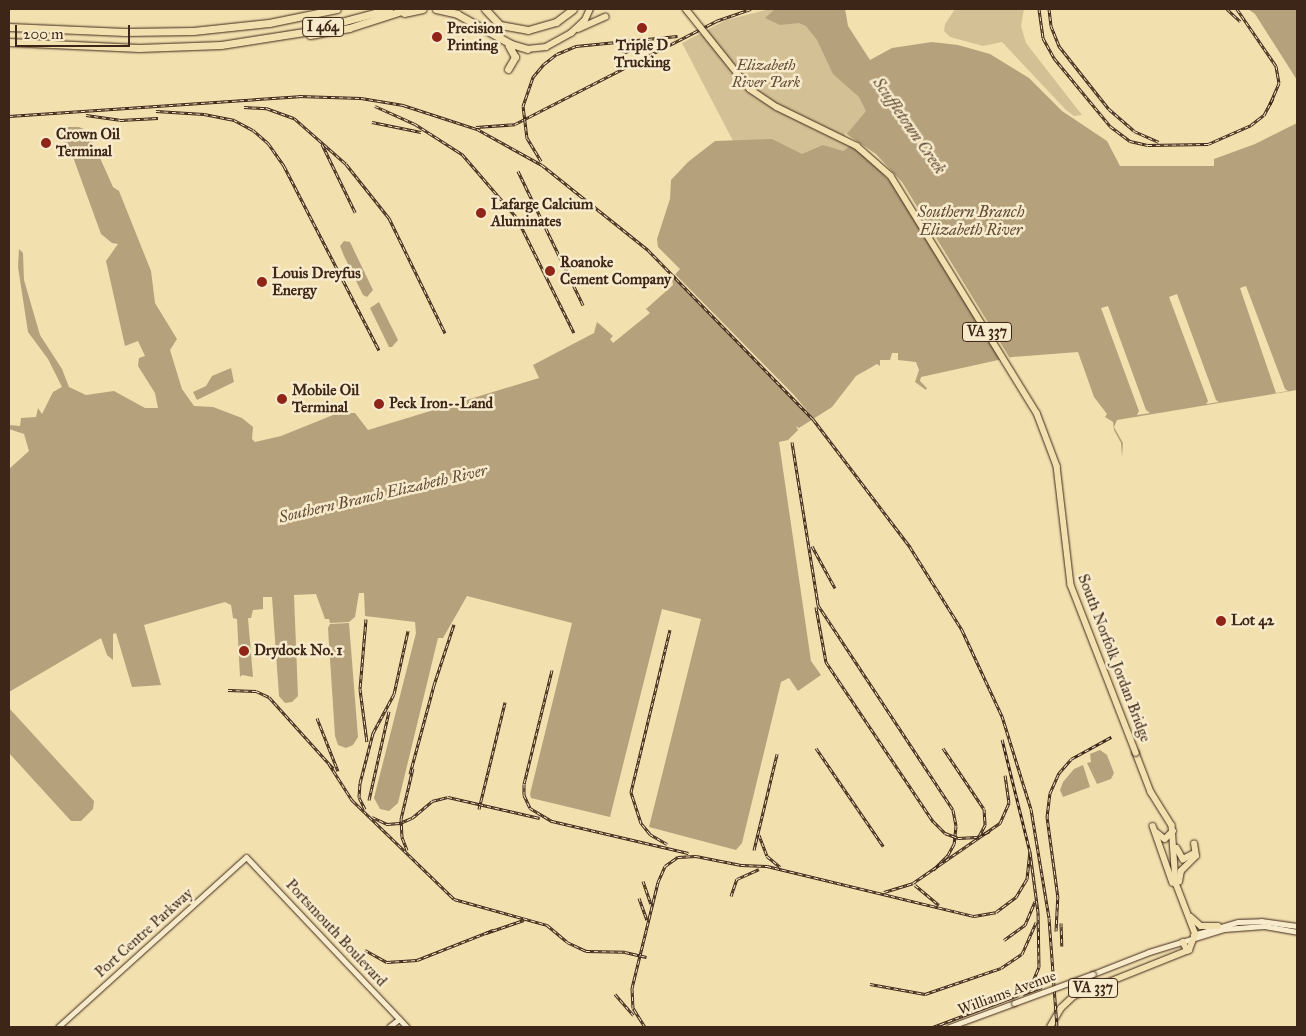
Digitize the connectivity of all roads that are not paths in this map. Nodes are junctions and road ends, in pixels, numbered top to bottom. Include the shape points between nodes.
1 (323, 9) edge
2 (337, 9) edge
3 (389, 9) edge
4 (408, 9) edge
5 (423, 9) edge
6 (436, 9) edge
7 (485, 9) edge
8 (573, 9) edge
9 (590, 9) edge
10 (686, 9) edge
11 (303, 16) junction
12 (605, 17) dead end
13 (377, 19) junction
14 (480, 26) junction
15 (9, 27) edge
16 (574, 31) junction
17 (256, 40) junction
18 (9, 42) edge
19 (527, 49) joint
20 (508, 69) dead end
21 (1172, 827) junction
22 (1176, 843) junction
23 (246, 857) joint
24 (1188, 864) junction
25 (1174, 865) junction
26 (1177, 886) junction
27 (1186, 910) junction
28 (1268, 924) junction
29 (1218, 926) junction
30 (1297, 926) edge
31 (1297, 932) edge
32 (1195, 936) junction
33 (1180, 943) junction
34 (1188, 951) junction
35 (399, 1018) junction
36 (58, 1027) edge
37 (389, 1027) edge
38 (407, 1027) edge
39 (949, 1027) edge
40 (1050, 1027) edge

1 - 11 highway
2 - 11 highway, I 464
3 - 17 highway, I 464 via 311,30
4 - 13 highway
5 - 13 highway
6 - 14 highway via 458,14
7 - 8 highway via 500,25 528,30 556,22
9 - 16 main road
10 - 21 main road, South Norfolk Jordan Bridge / VA 337, bridge via 750,89 772,104 857,146 891,176 1037,413 1057,466 1072,586 1151,792
11 - 15 highway, I 464 via 245,26 172,32
12 - 16 main road
13 - 17 highway via 330,32
14 - 19 highway via 511,44
14 - 20 highway via 514,50 514,60
16 - 19 main road via 536,50
17 - 18 highway, I 464 via 139,48
21 - 22 main road, VA 337
21 - 26 main road via 1170,837 1163,839 1153,826
22 - 24 main road via 1179,855 1186,859 1193,855 1194,844 1196,856
22 - 25 main road, VA 337
23 - 35 main road, Portsmouth Boulevard
23 - 36 main road, Port Centre Parkway
24 - 25 main road
24 - 26 main road via 1180,874
25 - 26 main road, VA 337
26 - 27 main road
27 - 29 main road via 1199,925
27 - 32 main road
28 - 29 main road
28 - 30 main road
28 - 31 main road
28 - 32 main road
29 - 32 main road
32 - 33 main road, Williams Avenue
32 - 34 main road
33 - 34 main road
33 - 39 main road, Williams Avenue, bridge
34 - 40 main road, VA 337 via 1074,996 1061,1008
35 - 37 main road
35 - 38 main road, Portsmouth Boulevard

